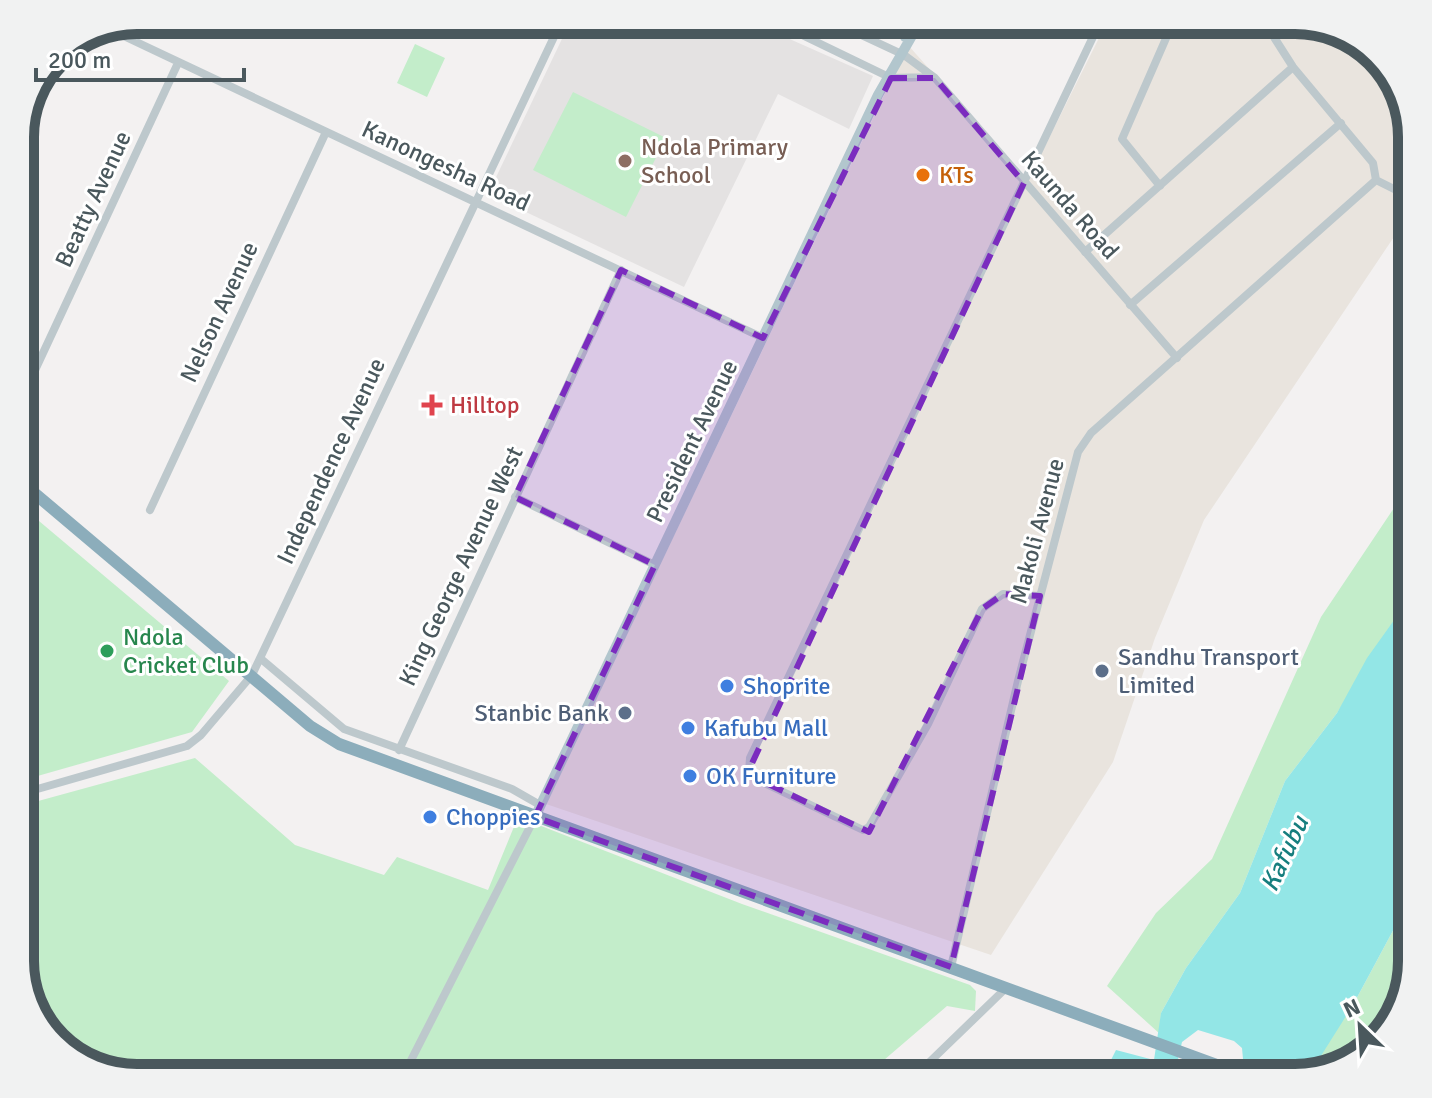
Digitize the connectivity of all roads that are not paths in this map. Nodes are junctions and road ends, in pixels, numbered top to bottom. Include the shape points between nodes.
1 (555, 34) edge
2 (799, 34) edge
3 (858, 34) edge
4 (908, 34) edge
5 (912, 34) edge
6 (1094, 34) edge
7 (1168, 34) edge
8 (1272, 34) edge
9 (122, 35) edge
10 (900, 54) junction
11 (178, 63) junction
12 (1293, 67) junction
13 (887, 78) junction
14 (935, 78) junction
15 (1341, 123) junction
16 (326, 132) junction
17 (1376, 180) junction
18 (1024, 183) junction
19 (1160, 186) junction
20 (1398, 191) edge
21 (476, 201) junction
22 (1085, 252) junction
23 (621, 270) junction
24 (1130, 305) junction
25 (763, 338) junction
26 (1177, 358) junction
27 (34, 372) edge
28 (34, 493) edge
29 (515, 497) junction
30 (150, 510) dead end
31 (655, 565) junction
32 (1040, 596) junction
33 (260, 658) junction
34 (252, 675) junction
35 (399, 750) junction
36 (34, 790) edge
37 (537, 811) junction
38 (951, 967) junction
39 (1006, 988) junction
40 (409, 1064) edge
41 (927, 1064) edge
42 (1212, 1064) edge

1 - 21 street, Independence Avenue
2 - 13 street
3 - 10 street, Kaunda Road
4 - 10 main road, President Avenue
5 - 10 main road, President Avenue
6 - 18 street
7 - 19 street via 1122,139
8 - 12 street
9 - 11 street, Kanongesha Road
10 - 13 main road, President Avenue
10 - 14 street, Kaunda Road
11 - 16 street, Kanongesha Road
11 - 27 street, Beatty Avenue
12 - 15 street
12 - 19 street
13 - 14 street
13 - 25 main road, President Avenue
14 - 18 street, Kaunda Road
15 - 17 street via 1375,167
15 - 24 street
16 - 21 street, Kanongesha Road
16 - 30 street, Nelson Avenue
17 - 20 street
17 - 26 street, Makoli Avenue
18 - 22 street, Kaunda Road
18 - 32 street via 750,758 749,772 863,830 869,827 928,724 982,609 1003,594
19 - 22 street
21 - 23 street, Kanongesha Road
21 - 33 street, Independence Avenue
22 - 24 street, Kaunda Road
23 - 25 street, Kanongesha Road
23 - 29 street, King George Avenue West
24 - 26 street, Kaunda Road
25 - 31 main road, President Avenue
26 - 32 street, Makoli Avenue via 1082,445
28 - 34 highway
29 - 31 street
29 - 35 street, King George Avenue West
31 - 37 main road, President Avenue
32 - 38 street, Makoli Avenue
33 - 34 street, Independence Avenue
33 - 35 street via 344,729
34 - 36 street, Independence Avenue via 187,746
34 - 37 highway via 318,733 339,744
35 - 37 street via 512,789
37 - 38 highway
37 - 40 street
38 - 39 highway
39 - 41 street
39 - 42 highway

